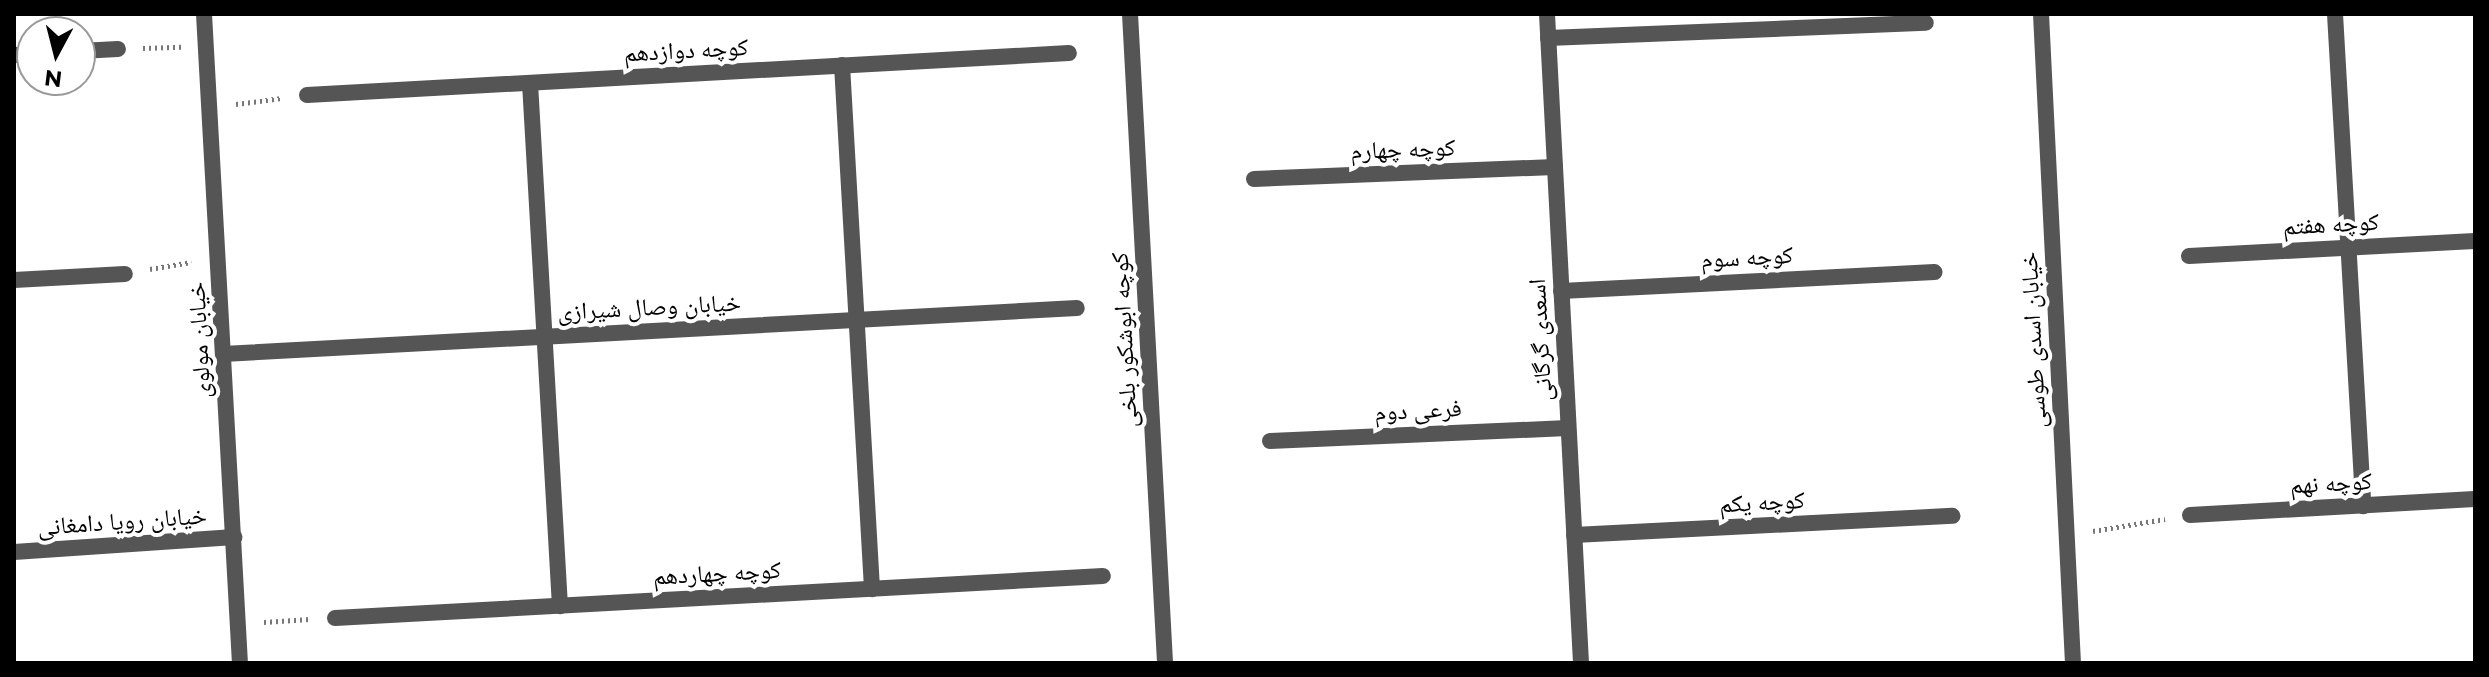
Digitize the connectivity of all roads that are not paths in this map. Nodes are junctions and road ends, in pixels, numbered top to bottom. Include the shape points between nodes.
1 (204, 14) edge
2 (1130, 14) edge
3 (1547, 14) edge
4 (2041, 14) edge
5 (2335, 14) edge
6 (1926, 23) dead end
7 (1548, 38) junction
8 (118, 49) road end
9 (96, 50) edge
10 (1069, 53) dead end
11 (842, 65) junction
12 (530, 83) junction
13 (307, 95) road end
14 (1555, 167) junction
15 (1254, 179) dead end
16 (2475, 241) edge
17 (2348, 247) junction
18 (2189, 256) dead end
19 (1935, 272) dead end
20 (125, 274) road end
21 (14, 280) edge
22 (1561, 291) junction
23 (1077, 308) dead end
24 (857, 320) junction
25 (544, 337) junction
26 (223, 354) junction
27 (1568, 428) junction
28 (1270, 441) dead end
29 (2475, 499) edge
30 (2363, 506) junction
31 (2190, 515) road end
32 (1953, 516) dead end
33 (1574, 535) junction
34 (234, 537) junction
35 (14, 552) edge
36 (1103, 576) dead end
37 (872, 589) junction
38 (560, 606) junction
39 (335, 618) road end
40 (240, 663) edge
41 (1165, 663) edge
42 (1581, 663) edge
43 (2073, 663) edge

1 - 26 street, خیابان مولوی
2 - 41 street, کوچه ابوشکور بلخی
3 - 7 street, اسعدی گرگانی
4 - 43 street, خیابان اسدی طوسی
5 - 17 street
6 - 7 street
7 - 14 street, اسعدی گرگانی
8 - 9 street
10 - 11 street, کوچه دوازدهم
11 - 12 street, کوچه دوازدهم
11 - 24 street
12 - 13 street, کوچه دوازدهم
12 - 25 street
14 - 15 street, کوچه چهارم
14 - 22 street, اسعدی گرگانی
16 - 17 street, کوچه هفتم
17 - 18 street, کوچه هفتم
17 - 30 street
19 - 22 street, کوچه سوم
20 - 21 street
22 - 27 street, اسعدی گرگانی
23 - 24 street, خیابان وصال شیرازی
24 - 25 street, خیابان وصال شیرازی
24 - 37 street
25 - 26 street, خیابان وصال شیرازی
25 - 38 street
26 - 34 street, خیابان مولوی
27 - 28 street, فرعی دوم
27 - 33 street, اسعدی گرگانی
29 - 30 street, کوچه نهم
30 - 31 street, کوچه نهم
32 - 33 street, کوچه یکم
33 - 42 street, اسعدی گرگانی
34 - 35 street, خیابان رویا دامغانی
34 - 40 street, خیابان مولوی
36 - 37 street, کوچه چهاردهم
37 - 38 street, کوچه چهاردهم
38 - 39 street, کوچه چهاردهم

